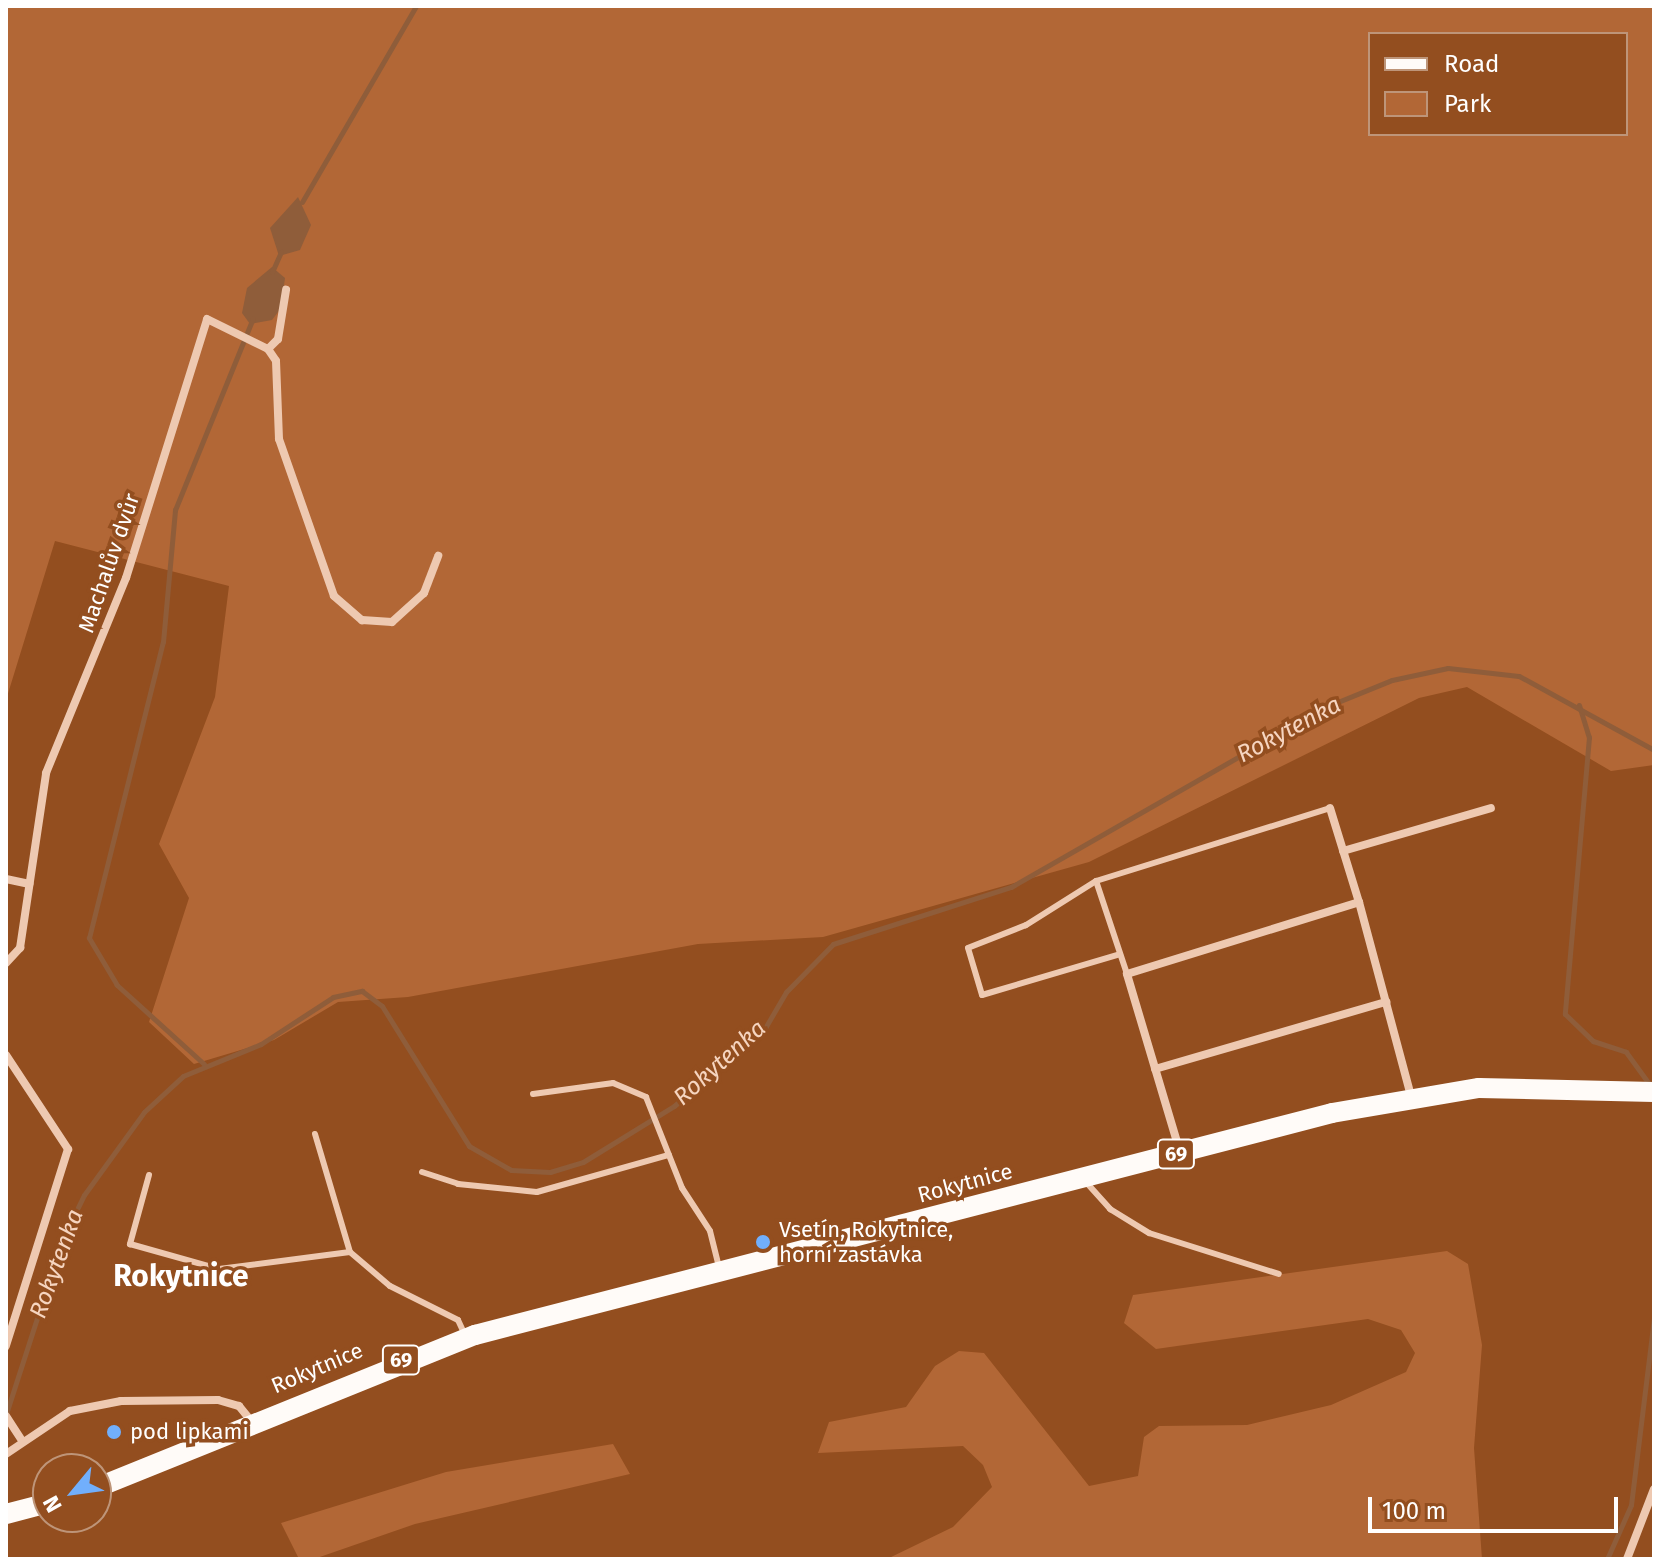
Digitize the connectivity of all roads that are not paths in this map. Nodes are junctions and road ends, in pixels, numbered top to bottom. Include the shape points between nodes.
1 (286, 290) dead end
2 (268, 349) junction
3 (438, 556) dead end
4 (1330, 808) joint
5 (1491, 808) dead end
6 (1343, 851) junction
7 (6, 879) edge
8 (1096, 881) junction
9 (29, 884) junction
10 (1359, 902) junction
11 (1120, 954) junction
12 (6, 963) edge
13 (1127, 974) junction
14 (1386, 1002) junction
15 (6, 1055) edge
16 (1155, 1069) junction
17 (1646, 1091) edge
18 (533, 1094) dead end
19 (1411, 1096) junction
20 (315, 1134) dead end
21 (1180, 1152) junction
22 (669, 1155) junction
23 (422, 1172) dead end
24 (149, 1175) dead end
25 (1083, 1178) junction
26 (350, 1252) junction
27 (720, 1272) junction
28 (1279, 1274) dead end
29 (466, 1338) junction
30 (6, 1346) edge
31 (6, 1416) edge
32 (252, 1422) junction
33 (22, 1441) junction
34 (6, 1454) edge
35 (112, 1481) edge
36 (1654, 1489) edge
37 (32, 1507) edge
38 (6, 1514) edge
39 (1627, 1559) edge

1 - 2 street via 278,339
2 - 3 street via 276,361 279,439 334,596 362,620 392,622 424,593
2 - 9 street, Machalův dvůr via 207,319 126,578 46,773
4 - 6 street
4 - 8 lane
5 - 6 street
6 - 10 street
7 - 9 street
8 - 11 lane
8 - 11 lane via 1026,925 968,948 982,995
9 - 12 street, Machalův dvůr via 20,948
10 - 13 street
10 - 14 street
11 - 13 lane
13 - 16 street
14 - 16 street
14 - 19 street
15 - 30 street via 68,1149
16 - 21 street
17 - 19 main road, Rokytnice / 69 via 1516,1086
18 - 22 lane via 625,1084 652,1106
19 - 21 main road, Rokytnice / 69
20 - 26 lane
21 - 25 main road, Rokytnice / 69
22 - 23 lane via 537,1192 458,1184
22 - 27 lane via 710,1231
24 - 26 lane via 130,1244 219,1269
25 - 27 main road, Rokytnice / 69
25 - 28 lane via 1097,1199 1149,1233
26 - 29 lane via 390,1286 458,1320
27 - 29 main road, Rokytnice / 69
29 - 32 main road, Rokytnice / 69
31 - 33 street
32 - 33 street via 239,1406 218,1400 121,1401 70,1411
32 - 35 main road, Rokytnice / 69
33 - 34 street
36 - 39 street
37 - 38 main road

